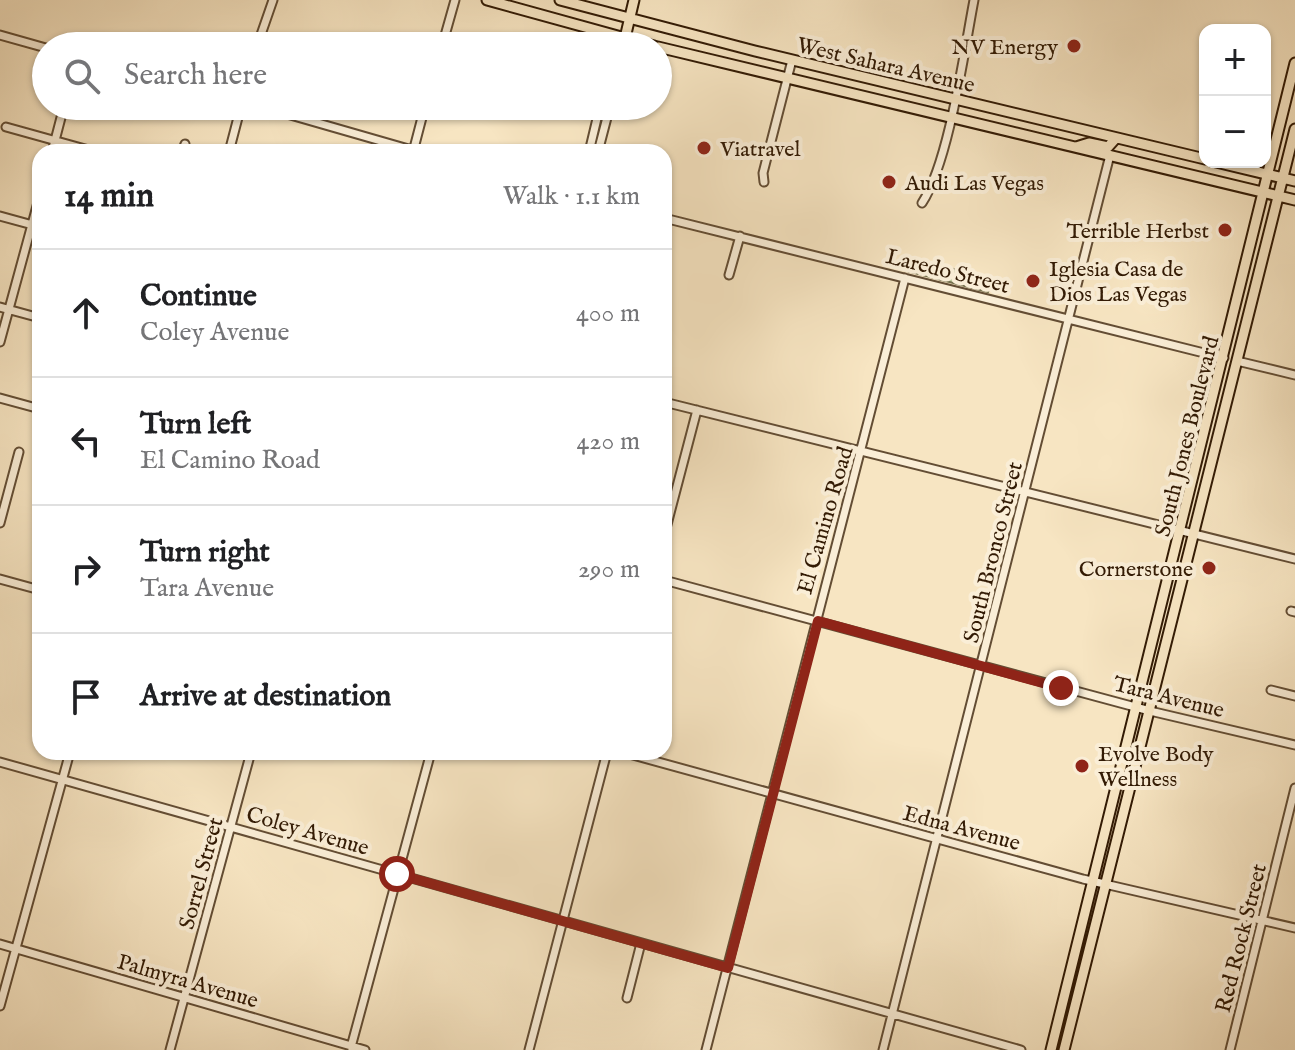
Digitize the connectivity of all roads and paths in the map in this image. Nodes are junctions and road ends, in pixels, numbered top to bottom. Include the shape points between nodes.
1 (273, 0) edge
2 (455, 0) edge
3 (487, 0) edge
4 (560, 0) edge
5 (634, 0) edge
6 (974, 0) edge
7 (629, 19) junction
8 (262, 32) edge
9 (446, 32) edge
10 (588, 32) edge
11 (626, 32) edge
12 (0, 35) edge
13 (32, 44) edge
14 (672, 50) edge
15 (792, 60) junction
16 (1295, 63) edge
17 (788, 78) junction
18 (954, 98) junction
19 (950, 116) junction
20 (60, 120) edge
21 (237, 120) edge
22 (308, 120) edge
23 (422, 120) edge
24 (597, 120) edge
25 (606, 120) edge
26 (6, 127) dead end
27 (1295, 129) edge
28 (593, 136) junction
29 (602, 138) junction
30 (1116, 138) junction
31 (55, 140) junction
32 (54, 144) edge
33 (69, 144) edge
34 (231, 144) edge
35 (391, 144) edge
36 (417, 144) edge
37 (591, 144) edge
38 (600, 144) edge
39 (1076, 147) junction
40 (1110, 155) junction
41 (1199, 158) edge
42 (1242, 168) edge
43 (1269, 174) junction
44 (1283, 178) junction
45 (1295, 181) edge
46 (764, 182) dead end
47 (1265, 193) junction
48 (1279, 196) junction
49 (1295, 200) edge
50 (922, 203) dead end
51 (0, 216) edge
52 (672, 221) edge
53 (32, 225) edge
54 (740, 236) junction
55 (32, 238) edge
56 (729, 275) dead end
57 (905, 278) junction
58 (0, 307) edge
59 (9, 309) junction
60 (32, 316) edge
61 (1069, 319) junction
62 (0, 342) edge
63 (1224, 358) junction
64 (1237, 361) junction
65 (1295, 375) edge
66 (1228, 397) junction
67 (0, 398) edge
68 (672, 404) edge
69 (32, 407) edge
70 (697, 410) junction
71 (19, 452) dead end
72 (861, 453) junction
73 (4, 490) edge
74 (1025, 495) junction
75 (672, 505) edge
76 (0, 523) edge
77 (1180, 533) junction
78 (1193, 537) junction
79 (1295, 559) edge
80 (0, 579) edge
81 (672, 582) edge
82 (32, 588) edge
83 (818, 621) junction
84 (981, 666) junction
85 (1271, 690) dead end
86 (1295, 696) edge
87 (1137, 708) junction
88 (1150, 711) junction
89 (1295, 745) edge
90 (68, 760) edge
91 (249, 760) edge
92 (429, 760) edge
93 (605, 760) edge
94 (651, 760) edge
95 (0, 762) edge
96 (62, 780) junction
97 (1295, 788) edge
98 (773, 794) junction
99 (231, 827) junction
100 (937, 839) junction
101 (397, 874) junction
102 (1093, 881) junction
103 (1105, 884) junction
104 (562, 921) junction
105 (1263, 921) junction
106 (1295, 928) edge
107 (641, 943) junction
108 (0, 944) edge
109 (16, 949) junction
110 (728, 968) junction
111 (185, 997) junction
112 (627, 998) dead end
113 (0, 1006) edge
114 (892, 1014) junction
115 (350, 1048) edge
116 (170, 1050) edge
117 (365, 1050) edge
118 (529, 1050) edge
119 (706, 1050) edge
120 (883, 1050) edge
121 (1021, 1050) edge
122 (1051, 1050) edge
123 (1064, 1050) edge
124 (1230, 1050) edge

1 - 8 street
2 - 9 street
3 - 10 main road, West Sahara Avenue
4 - 7 main road, West Sahara Avenue
5 - 7 main road
6 - 18 street
7 - 11 main road
7 - 15 main road, West Sahara Avenue
12 - 13 street
14 - 17 main road, West Sahara Avenue
15 - 17 street
15 - 18 main road, West Sahara Avenue
16 - 43 main road, South Jones Boulevard
17 - 19 main road, West Sahara Avenue
17 - 46 street
18 - 19 street
18 - 30 main road, West Sahara Avenue
19 - 39 main road, West Sahara Avenue
19 - 50 street
20 - 31 street
21 - 34 street
22 - 35 street
23 - 36 street
24 - 28 street
25 - 29 street
26 - 31 street
27 - 44 main road, South Jones Boulevard
28 - 29 street
28 - 37 street
29 - 38 street
30 - 39 main road via 1108,147
30 - 41 main road, West Sahara Avenue
31 - 32 street
31 - 33 street
39 - 40 main road, West Sahara Avenue
40 - 47 main road, West Sahara Avenue
40 - 61 street, South Bronco Street
42 - 43 main road
43 - 44 main road
43 - 47 main road, South Jones Boulevard
44 - 45 main road
44 - 48 main road, South Jones Boulevard
47 - 48 main road, West Sahara Avenue
47 - 63 main road, South Jones Boulevard
48 - 49 main road, West Sahara Avenue
48 - 64 main road, South Jones Boulevard
51 - 53 street
52 - 54 street, Laredo Street
54 - 56 street
54 - 57 street, Laredo Street
55 - 59 street
57 - 61 street, Laredo Street
57 - 72 street, El Camino Road
58 - 59 street
59 - 60 street
59 - 62 street
61 - 63 street, Laredo Street
61 - 74 street, South Bronco Street
63 - 66 main road
63 - 77 main road, South Jones Boulevard
64 - 65 street
64 - 66 main road, South Jones Boulevard
66 - 78 main road, South Jones Boulevard
67 - 69 street
68 - 70 street
70 - 72 street
70 - 75 street
71 - 73 street
72 - 74 street
72 - 83 street, El Camino Road
73 - 76 street
74 - 77 street
74 - 84 street, South Bronco Street
77 - 78 street
77 - 87 main road, South Jones Boulevard
78 - 79 street
78 - 88 main road, South Jones Boulevard
80 - 82 street
81 - 83 street, Tara Avenue
83 - 84 street, Tara Avenue
83 - 98 street, El Camino Road
84 - 87 street, Tara Avenue
84 - 100 street, South Bronco Street
85 - 86 street
87 - 88 street, Tara Avenue
87 - 102 main road, South Jones Boulevard
88 - 89 street, Tara Avenue
88 - 103 main road, South Jones Boulevard
90 - 96 street
91 - 99 street, Sorrel Street
92 - 101 street
93 - 104 street
94 - 98 street, Edna Avenue
95 - 96 street, Coley Avenue
96 - 99 street, Coley Avenue
96 - 109 street
97 - 105 street, Red Rock Street
98 - 100 street, Edna Avenue
98 - 110 street, El Camino Road
99 - 101 street, Coley Avenue
99 - 111 street, Sorrel Street
100 - 102 street, Edna Avenue
100 - 114 street, South Bronco Street
101 - 104 street, Coley Avenue
101 - 115 street
102 - 103 street, Edna Avenue
102 - 122 main road, South Jones Boulevard
103 - 105 street, Edna Avenue
103 - 123 main road, South Jones Boulevard
104 - 107 street, Coley Avenue
104 - 118 street
105 - 106 street, Edna Avenue
105 - 124 street, Red Rock Street
107 - 110 street, Coley Avenue
107 - 112 street
108 - 109 street, Palmyra Avenue
109 - 111 street, Palmyra Avenue
109 - 113 street
110 - 114 street, Coley Avenue
110 - 119 street, El Camino Road
111 - 115 street, Palmyra Avenue
111 - 116 street, Sorrel Street
114 - 120 street, South Bronco Street
114 - 121 street, Coley Avenue
115 - 117 street, Palmyra Avenue

